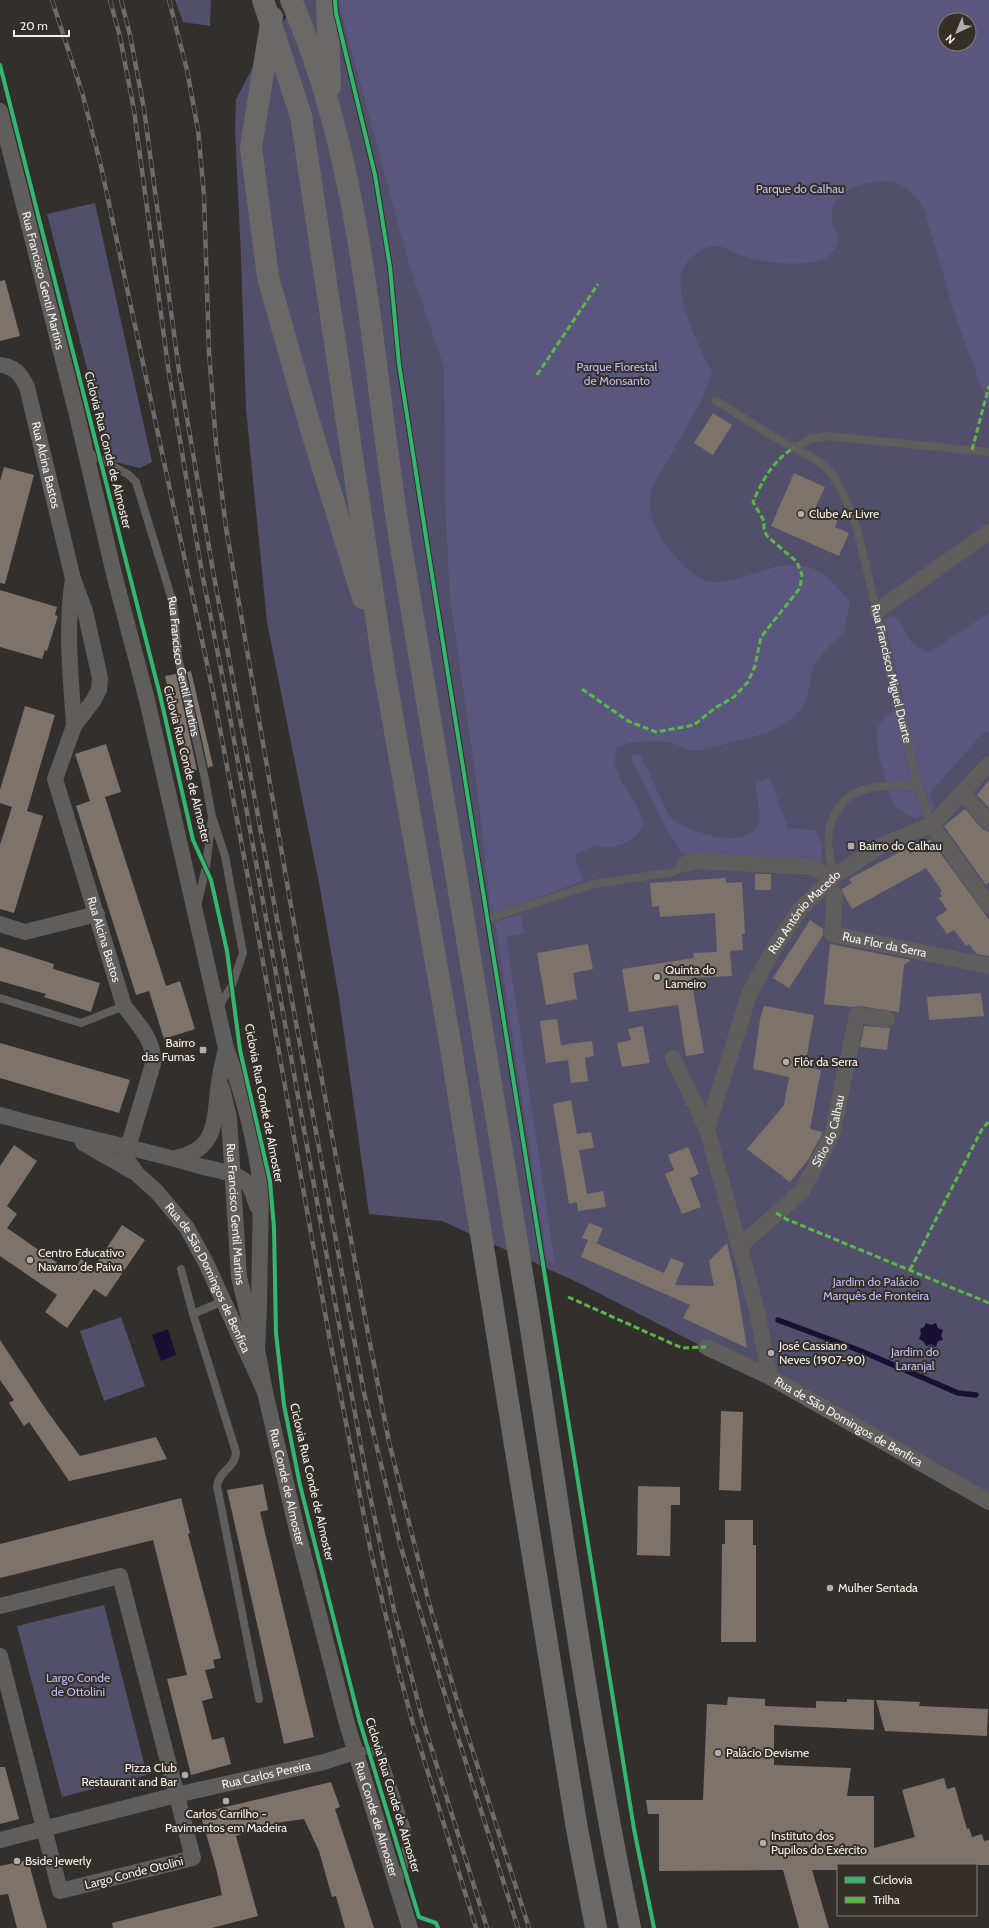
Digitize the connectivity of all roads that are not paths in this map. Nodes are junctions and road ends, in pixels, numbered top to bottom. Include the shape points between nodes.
1 (263, 0) edge
2 (274, 0) edge
3 (327, 0) edge
4 (294, 5) edge
5 (331, 110) junction
6 (0, 111) edge
7 (0, 365) edge
8 (716, 400) dead end
9 (794, 448) junction
10 (85, 451) junction
11 (989, 452) edge
12 (989, 532) edge
13 (73, 579) junction
14 (877, 611) junction
15 (384, 669) junction
16 (74, 726) junction
17 (989, 764) edge
18 (918, 786) junction
19 (963, 793) junction
20 (212, 817) junction
21 (989, 823) edge
22 (932, 825) junction
23 (685, 864) joint
24 (830, 880) junction
25 (989, 906) edge
26 (196, 913) junction
27 (97, 914) junction
28 (487, 919) dead end
29 (0, 924) edge
30 (989, 966) edge
31 (0, 998) edge
32 (124, 1006) junction
33 (218, 1009) junction
34 (887, 1019) dead end
35 (226, 1048) junction
36 (673, 1058) dead end
37 (219, 1078) junction
38 (0, 1115) edge
39 (707, 1129) junction
40 (53, 1131) junction
41 (128, 1147) junction
42 (175, 1158) junction
43 (137, 1174) junction
44 (233, 1175) junction
45 (260, 1217) junction
46 (740, 1246) junction
47 (182, 1269) dead end
48 (223, 1301) junction
49 (193, 1314) junction
50 (706, 1347) dead end
51 (257, 1349) junction
52 (770, 1377) junction
53 (265, 1392) junction
54 (989, 1502) edge
55 (0, 1606) edge
56 (0, 1656) edge
57 (259, 1699) dead end
58 (355, 1752) junction
59 (176, 1795) junction
60 (44, 1828) junction
61 (0, 1840) edge
62 (397, 1887) junction
63 (410, 1928) edge
64 (596, 1928) edge
65 (630, 1928) edge

1 - 15 highway, bridge via 301,116
2 - 15 highway via 251,147 268,277
3 - 5 highway
4 - 5 highway
5 - 65 highway via 354,214 396,518 527,1304 608,1820
6 - 10 street, Rua Francisco Gentil Martins
7 - 13 street, Rua Alcina Bastos via 14,368 22,376 27,387
8 - 9 lane, Rua Francisco Miguel Duarte
9 - 11 lane via 810,439 826,436
9 - 14 lane, Rua Francisco Miguel Duarte via 824,466 837,482 857,529
10 - 20 lane, Rua Francisco Gentil Martins via 129,475 140,490 173,603 178,657
10 - 26 street, Rua Francisco Gentil Martins via 147,700
12 - 14 street
13 - 16 street, Rua Alcina Bastos via 69,602
13 - 16 street, Rua Alcina Bastos via 85,610 100,678 99,690
14 - 18 lane, Rua Francisco Miguel Duarte
15 - 64 highway via 449,1036 575,1821
16 - 27 street, Rua Alcina Bastos via 55,779
17 - 19 street, Rua António Macedo
18 - 22 lane, Rua Francisco Miguel Duarte
18 - 24 lane via 879,786 853,794 840,806 830,820
19 - 21 street
19 - 22 street, Rua António Macedo
20 - 26 lane, Rua Francisco Gentil Martins via 206,867
20 - 33 lane via 225,856 243,953 232,985
22 - 24 street, Rua António Macedo via 882,844
22 - 25 street, Rua Francisco Miguel Duarte
23 - 24 street via 697,861 811,867 824,873
23 - 28 lane via 674,872 594,884
24 - 30 street, Rua Flor da Serra via 835,895 832,934
24 - 39 street, Rua António Macedo via 801,908 773,950 750,992
26 - 33 street, Rua Francisco Gentil Martins
27 - 29 street via 25,932
27 - 32 street, Rua Alcina Bastos
31 - 32 lane via 81,1023
32 - 41 street, Rua Alcina Bastos via 147,1037 153,1055
33 - 35 street, Rua Francisco Gentil Martins
34 - 46 street, Sítio do Calhau via 857,1015 832,1135 802,1191
35 - 37 street, Rua Francisco Gentil Martins
35 - 45 street, Rua Conde de Almoster via 239,1082 259,1170
36 - 39 street
37 - 42 street, Rua Francisco Gentil Martins via 213,1128 209,1138 194,1153
37 - 44 street, Rua Francisco Gentil Martins via 229,1118
38 - 40 street, Rua de São Domingos de Benfica
39 - 46 street
40 - 41 street, Rua de São Domingos de Benfica
40 - 43 street, Rua de São Domingos de Benfica via 107,1155
41 - 42 street, Rua de São Domingos de Benfica
41 - 43 street, Rua de São Domingos de Benfica via 127,1160
42 - 44 street, Rua de São Domingos de Benfica
43 - 48 street, Rua de São Domingos de Benfica via 157,1192 187,1228
44 - 45 street, Rua Conde de Almoster via 245,1181 250,1187
44 - 51 street, Rua Francisco Gentil Martins via 238,1277
45 - 51 street, Rua Conde de Almoster
46 - 52 street via 757,1311
47 - 49 lane
48 - 49 lane
48 - 53 street, Rua de São Domingos de Benfica
49 - 57 lane via 236,1452 234,1462 219,1477 217,1486
50 - 52 street, Rua de São Domingos de Benfica
51 - 53 street, Rua Conde de Almoster
52 - 54 street, Rua de São Domingos de Benfica
53 - 58 street, Rua Conde de Almoster via 296,1526
55 - 59 street via 120,1576
56 - 60 street
58 - 59 street, Rua Carlos Pereira via 324,1762
58 - 62 street, Rua Conde de Almoster
58 - 62 lane, Rua Conde de Almoster via 368,1750 383,1757 407,1830 404,1868
59 - 60 street
59 - 60 street, Largo Conde Otolini via 192,1858 60,1891
60 - 61 street
62 - 63 street, Rua Conde de Almoster

